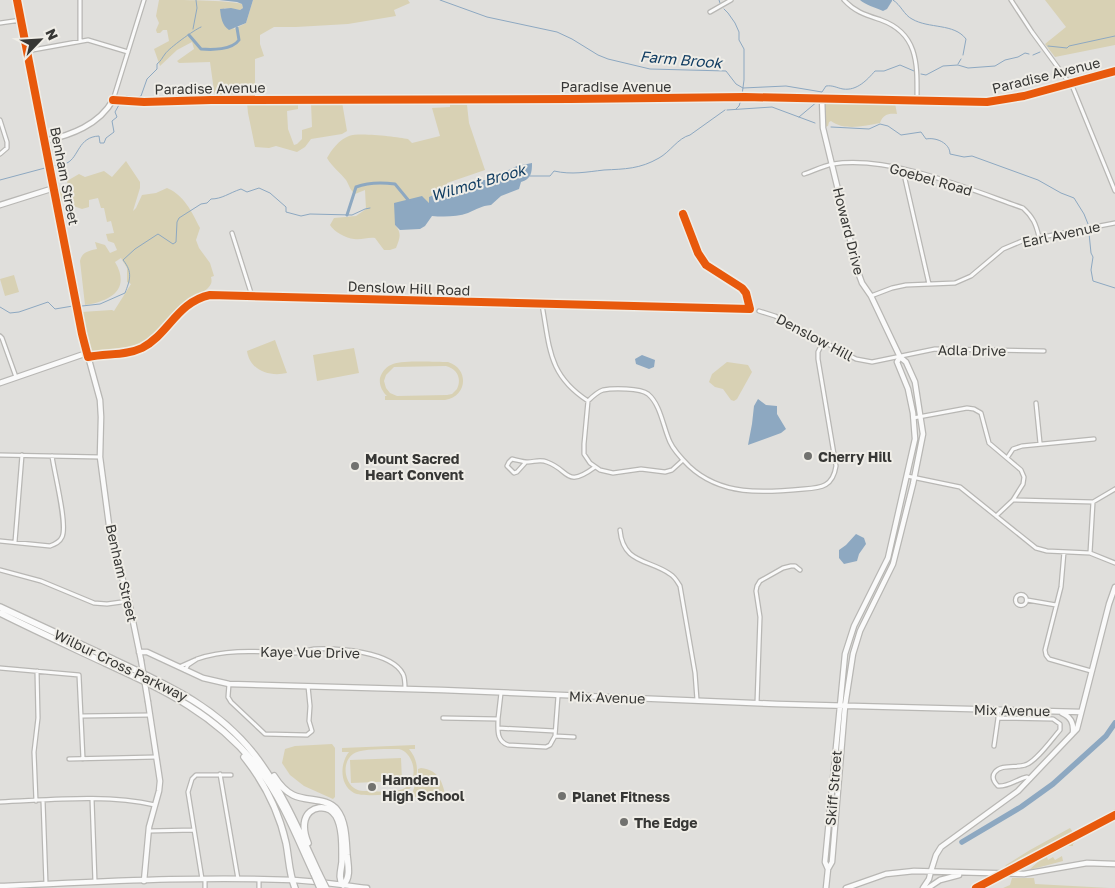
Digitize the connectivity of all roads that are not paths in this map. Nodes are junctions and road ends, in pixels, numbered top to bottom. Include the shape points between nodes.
1 (18, 0) edge
2 (80, 0) edge
3 (144, 0) edge
4 (731, 0) edge
5 (844, 0) edge
6 (1011, 0) edge
7 (710, 12) dead end
8 (22, 20) junction
9 (0, 23) edge
10 (80, 41) junction
11 (27, 51) junction
12 (128, 52) junction
13 (1115, 71) edge
14 (1070, 84) junction
15 (822, 98) junction
16 (112, 100) junction
17 (917, 101) junction
18 (0, 120) edge
19 (45, 141) junction
20 (0, 154) edge
21 (832, 164) junction
22 (903, 170) junction
23 (804, 174) dead end
24 (54, 188) junction
25 (1115, 191) edge
26 (0, 205) edge
27 (683, 214) dead end
28 (1115, 223) edge
29 (232, 233) dead end
30 (1039, 237) junction
31 (929, 284) junction
32 (252, 296) junction
33 (871, 296) junction
34 (542, 305) junction
35 (759, 311) dead end
36 (0, 336) edge
37 (824, 342) junction
38 (1044, 351) dead end
39 (88, 355) junction
40 (900, 357) junction
41 (16, 378) junction
42 (0, 383) edge
43 (588, 401) junction
44 (1036, 403) dead end
45 (921, 417) junction
46 (913, 418) junction
47 (1094, 439) dead end
48 (1040, 443) junction
49 (0, 455) edge
50 (22, 455) junction
51 (52, 456) junction
52 (100, 457) junction
53 (1007, 458) junction
54 (683, 460) junction
55 (526, 462) junction
56 (595, 467) junction
57 (907, 476) junction
58 (915, 477) junction
59 (1115, 489) edge
60 (1013, 500) junction
61 (1093, 502) junction
62 (996, 516) junction
63 (620, 530) dead end
64 (0, 541) edge
65 (15, 542) junction
66 (1064, 552) junction
67 (1090, 554) junction
68 (1115, 564) edge
69 (885, 566) junction
70 (891, 569) junction
71 (0, 570) edge
72 (800, 570) dead end
73 (1115, 587) edge
74 (871, 592) junction
75 (878, 596) junction
76 (1027, 600) dead end
77 (129, 601) junction
78 (1056, 605) junction
79 (0, 607) edge
80 (0, 613) edge
81 (139, 652) junction
82 (845, 654) junction
83 (853, 654) junction
84 (197, 659) junction
85 (179, 667) junction
86 (0, 668) edge
87 (185, 670) junction
88 (37, 671) junction
89 (1091, 671) junction
90 (229, 684) junction
91 (308, 686) junction
92 (405, 689) junction
93 (501, 693) junction
94 (558, 696) junction
95 (697, 700) junction
96 (757, 703) junction
97 (843, 706) junction
98 (998, 710) junction
99 (1056, 711) junction
100 (1081, 712) junction
101 (150, 715) junction
102 (82, 716) junction
103 (443, 718) dead end
104 (998, 718) junction
105 (498, 719) junction
106 (498, 728) junction
107 (555, 731) junction
108 (1073, 734) junction
109 (555, 736) junction
110 (574, 737) dead end
111 (231, 739) junction
112 (994, 746) dead end
113 (254, 754) junction
114 (157, 758) junction
115 (69, 759) dead end
116 (83, 759) junction
117 (220, 774) junction
118 (231, 774) dead end
119 (1030, 779) junction
120 (92, 799) junction
121 (36, 801) junction
122 (42, 801) junction
123 (0, 802) edge
124 (155, 805) junction
125 (194, 830) junction
126 (148, 831) junction
127 (314, 863) junction
128 (1115, 864) edge
129 (931, 871) junction
130 (965, 873) junction
131 (316, 874) junction
132 (204, 879) junction
133 (238, 880) junction
134 (259, 880) junction
135 (292, 880) junction
136 (144, 881) junction
137 (95, 882) junction
138 (46, 884) junction
139 (343, 885) junction
140 (0, 886) edge
141 (20, 887) edge
142 (205, 888) edge
143 (259, 888) edge
144 (295, 888) edge
145 (320, 888) edge
146 (326, 888) edge
147 (368, 888) edge
148 (826, 888) edge
149 (846, 888) edge
150 (923, 888) edge
151 (928, 888) edge

1 - 8 street, Benham Street
2 - 10 street
3 - 12 street
4 - 7 street
5 - 17 street via 858,12 894,26 908,42 918,68
6 - 14 street
8 - 9 street
8 - 11 street, Benham Street
10 - 11 street
10 - 12 street via 95,41
11 - 19 street, Benham Street
12 - 16 street
13 - 14 street, Paradise Avenue
14 - 17 street, Paradise Avenue via 999,101
14 - 25 street
15 - 16 street, Paradise Avenue
15 - 17 street, Paradise Avenue
15 - 21 street, Howard Drive via 822,122
16 - 19 street via 93,123
18 - 20 street via 7,142
19 - 24 street, Benham Street
21 - 22 street, Goebel Road
21 - 23 street, Goebel Road
21 - 33 street, Howard Drive via 858,272
22 - 30 street, Goebel Road via 932,176 1023,208 1036,224
22 - 31 street
24 - 26 street
24 - 39 street, Benham Street
27 - 34 street, Denslow Hill Road via 698,254 706,264 742,288 750,309
28 - 30 street, Earl Avenue
29 - 32 street
30 - 31 street, Earl Avenue via 1004,249 971,276 955,283
31 - 33 street, Earl Avenue via 892,288
32 - 34 street, Denslow Hill Road
32 - 39 street, Denslow Hill Road via 201,297 185,307 144,347 123,354
33 - 40 street, Howard Drive
34 - 43 street via 558,374 573,391
35 - 37 street, Denslow Hill
36 - 41 street
37 - 40 street, Denslow Hill via 856,359 872,362
37 - 54 street via 818,359 836,466 831,481 817,488 764,492 730,489 696,472
38 - 40 street, Adla Drive via 935,349
39 - 41 street
39 - 52 street, Benham Street via 101,408
40 - 45 street, Howard Drive via 906,362 915,382
40 - 46 street, Howard Drive via 897,362 908,389
41 - 42 street
43 - 54 street via 604,390 641,390 648,394 660,414 671,444
43 - 56 street via 584,454
44 - 48 street
45 - 46 street
45 - 53 street via 974,409 981,413 989,443
45 - 58 street, Howard Drive via 923,434
46 - 57 street, Howard Drive via 915,438
47 - 48 street
48 - 53 street via 1013,449
49 - 50 street
50 - 51 street
50 - 65 street
51 - 52 street
51 - 65 street via 64,530 62,538 50,546
52 - 77 street, Benham Street via 111,540
53 - 60 street via 1024,477
54 - 56 street via 665,472 641,469 613,473
55 - 55 street via 514,473 507,466 512,459
55 - 56 street via 548,462 572,477
57 - 58 street
57 - 69 street, Howard Drive
58 - 62 street via 960,487
58 - 70 street, Howard Drive
59 - 61 street
60 - 61 street
60 - 62 street
61 - 67 street
62 - 66 street via 1036,548
63 - 95 street via 632,556 672,575 680,586
64 - 65 street
66 - 67 street
66 - 78 street
67 - 68 street
69 - 70 street
69 - 74 street, Howard Drive
70 - 75 street, Howard Drive
71 - 77 street via 41,581 94,603
72 - 96 street via 795,566 783,568 757,586 760,617
73 - 89 street
74 - 75 street
74 - 82 street, Howard Drive via 851,633
75 - 83 street, Howard Drive via 860,631
76 - 78 street
77 - 81 street, Benham Street
78 - 89 street via 1046,655 1049,659
79 - 113 highway, Wilbur Cross Parkway via 185,694 220,719
80 - 111 highway, Wilbur Cross Parkway via 169,693
81 - 85 street, Mix Avenue via 147,652
81 - 101 street, Benham Street, bridge
82 - 83 street
82 - 97 street, Howard Drive
83 - 97 street, Howard Drive
84 - 85 street, Kaye Vue Drive
84 - 87 street
84 - 92 street, Kaye Vue Drive via 235,651 358,651 398,668 403,675
85 - 87 street, Mix Avenue
86 - 88 street
87 - 90 street, Mix Avenue
88 - 102 street via 79,674
88 - 121 street
89 - 100 street
90 - 91 street, Mix Avenue
90 - 91 street via 229,700 264,734 307,735 312,731
91 - 92 street, Mix Avenue
92 - 93 street, Mix Avenue
93 - 94 street, Mix Avenue
93 - 105 street
94 - 95 street, Mix Avenue
94 - 107 street
95 - 96 street, Mix Avenue
96 - 97 street, Mix Avenue
97 - 98 street, Mix Avenue
97 - 148 street, Skiff Street via 832,862
98 - 99 street, Mix Avenue
98 - 104 street
99 - 100 street, Mix Avenue
99 - 108 street via 1070,718
100 - 108 street
101 - 102 street
101 - 114 street, Benham Street
102 - 116 street
103 - 105 street
104 - 112 street
104 - 119 street via 1053,719 1060,724 1060,730 1031,762 1001,768 993,775 998,786 1024,777
105 - 106 street
106 - 107 street
106 - 109 street via 500,740 508,746 546,747
107 - 109 street
108 - 119 street
109 - 110 street
111 - 131 highway, Wilbur Cross Parkway via 270,786
111 - 135 highway via 272,802 285,837
113 - 127 highway, Wilbur Cross Parkway via 286,805
113 - 139 highway via 287,792 301,798 324,801 336,809 343,824 347,858 347,879
114 - 116 street
114 - 124 street, Benham Street via 160,781
115 - 116 street
117 - 118 street
117 - 125 street via 196,775 192,779 188,792
117 - 133 street
119 - 129 street via 942,847 934,858
120 - 122 street
120 - 124 street
120 - 137 street
121 - 122 street
121 - 123 street
122 - 138 street
124 - 126 street, Benham Street
125 - 126 street
125 - 132 street
126 - 136 street, Benham Street
127 - 131 highway, Wilbur Cross Parkway
127 - 139 highway via 304,828 305,819 309,812 324,807 336,815 339,823 342,850 340,879
128 - 130 street via 1083,863 1024,874
129 - 130 street
129 - 149 street via 886,874
129 - 150 street
130 - 151 street
131 - 145 highway, Wilbur Cross Parkway, bridge
131 - 146 highway, Wilbur Cross Parkway, bridge
132 - 133 street
132 - 136 street
132 - 142 street
133 - 134 street
134 - 135 street
134 - 143 street
135 - 139 street
135 - 144 highway
136 - 137 street
137 - 138 street
138 - 141 street
139 - 147 street
140 - 141 street

